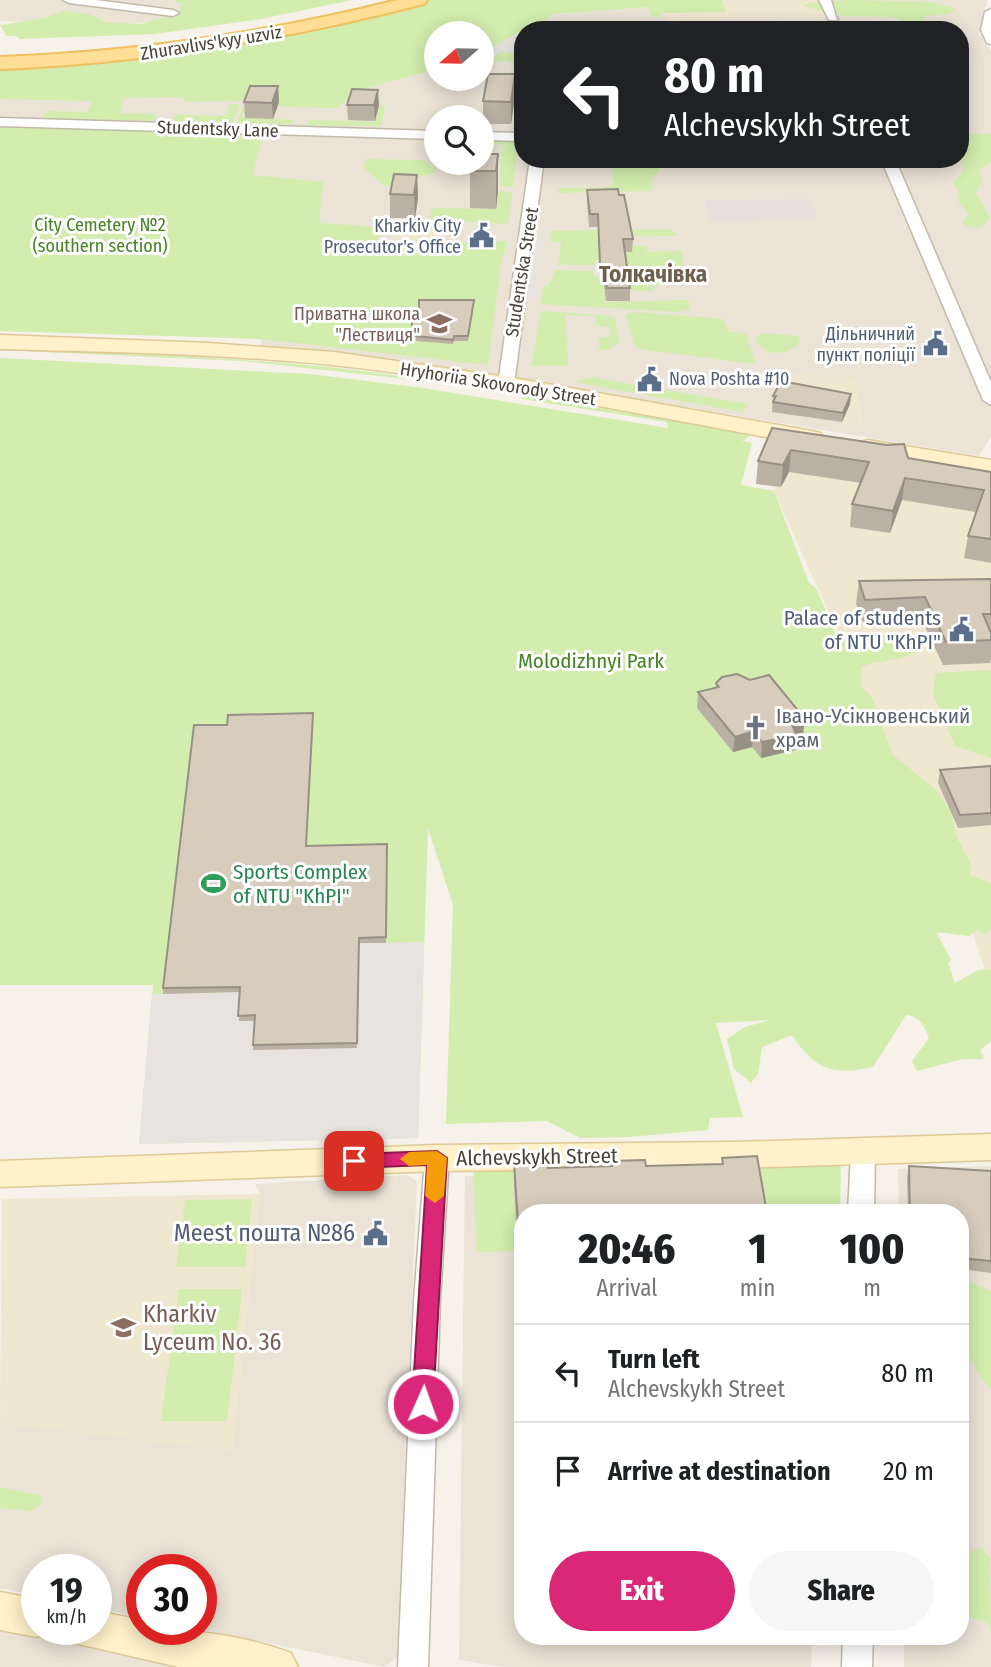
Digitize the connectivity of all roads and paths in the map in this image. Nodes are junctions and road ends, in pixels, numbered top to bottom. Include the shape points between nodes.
1 (69, 0) edge
2 (418, 0) edge
3 (825, 0) edge
4 (991, 12) edge
5 (173, 13) dead end
6 (833, 19) tunnel mouth
7 (991, 40) edge
8 (0, 64) edge
9 (0, 122) edge
10 (424, 135) edge
11 (494, 136) edge
12 (514, 137) edge
13 (536, 168) edge
14 (892, 168) edge
15 (0, 342) edge
16 (506, 384) junction
17 (991, 400) edge
18 (991, 467) edge
19 (991, 1147) edge
20 (863, 1152) junction
21 (437, 1158) junction
22 (0, 1174) edge
23 (861, 1204) edge
24 (0, 1611) edge
25 (21, 1615) edge
26 (112, 1634) edge
27 (858, 1645) edge
28 (276, 1667) edge
29 (413, 1667) edge
30 (858, 1667) edge

1 - 5 street
2 - 8 main road, Zhuravlivs'kyy uzviz via 299,30 195,47
3 - 6 street
4 - 7 street via 987,30
9 - 10 street, Studentsky Lane
11 - 12 street
13 - 16 street, Studentska Street
14 - 17 street
15 - 16 main road, Hryhoriia Skovorody Street via 263,353
16 - 18 main road, Hryhoriia Skovorody Street
19 - 20 main road, Alchevskykh Street
20 - 21 main road, Alchevskykh Street
20 - 23 street
21 - 22 main road, Alchevskykh Street
21 - 29 street
24 - 25 main road
26 - 28 main road
27 - 30 street

